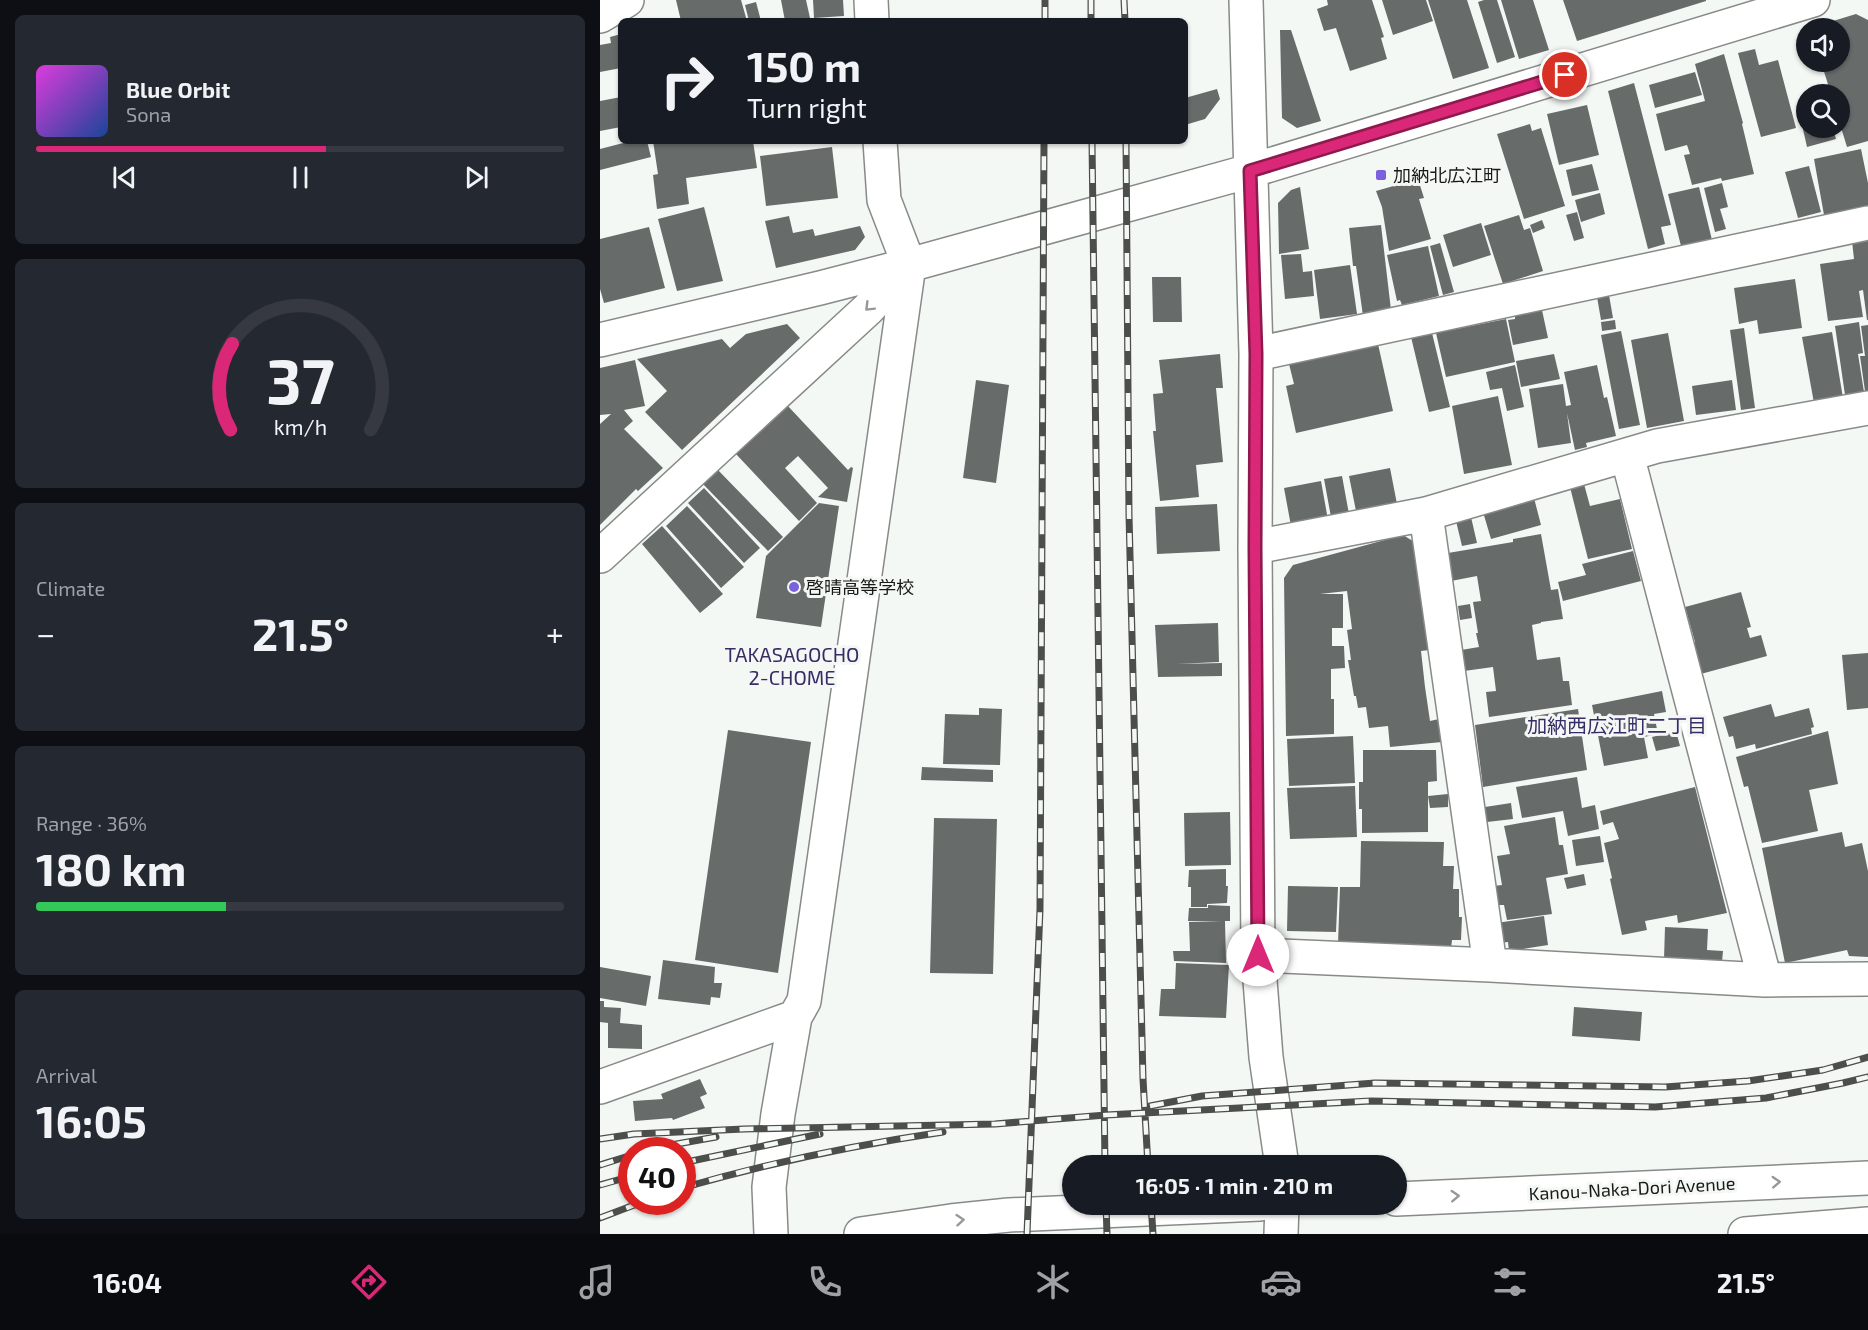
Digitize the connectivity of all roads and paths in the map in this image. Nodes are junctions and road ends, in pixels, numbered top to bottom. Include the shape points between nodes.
1 (627, 0) edge
2 (871, 0) edge
3 (1246, 0) edge
4 (1813, 0) edge
5 (600, 16) edge
6 (872, 18) edge
7 (880, 144) edge
8 (1250, 171) junction
9 (1868, 223) edge
10 (909, 265) junction
11 (820, 288) junction
12 (600, 340) edge
13 (828, 347) junction
14 (1256, 354) junction
15 (1868, 408) edge
16 (1627, 455) junction
17 (1426, 514) junction
18 (1255, 547) junction
19 (600, 556) edge
20 (1258, 955) junction
21 (1490, 965) junction
22 (1868, 979) edge
23 (1765, 980) junction
24 (795, 1017) junction
25 (600, 1087) edge
26 (1280, 1155) edge
27 (1868, 1178) edge
28 (1407, 1199) edge
29 (1062, 1213) edge
30 (1282, 1215) edge
31 (1868, 1224) edge
32 (771, 1234) edge
33 (861, 1234) edge
34 (1281, 1234) edge
35 (1745, 1234) edge

1 - 5 main road
2 - 6 main road
3 - 8 main road
4 - 8 main road
7 - 10 main road via 884,200
8 - 10 main road
8 - 14 main road
9 - 14 main road
10 - 11 main road
10 -> 13 main road
10 - 24 main road via 804,1001
11 - 12 main road
11 - 13 main road
13 - 19 main road
14 - 18 main road
15 - 16 main road via 1657,446
16 - 17 main road
16 - 23 main road
17 - 18 main road
17 - 21 main road
18 - 20 main road
20 - 21 main road
20 - 26 main road via 1266,1057
21 - 23 main road
22 - 23 main road
24 - 25 main road
24 - 32 main road via 778,1114 770,1187
28 -> 27 main road, Kanou-Naka-Dori Avenue
33 -> 29 main road via 951,1221
30 - 34 main road
31 - 35 main road

